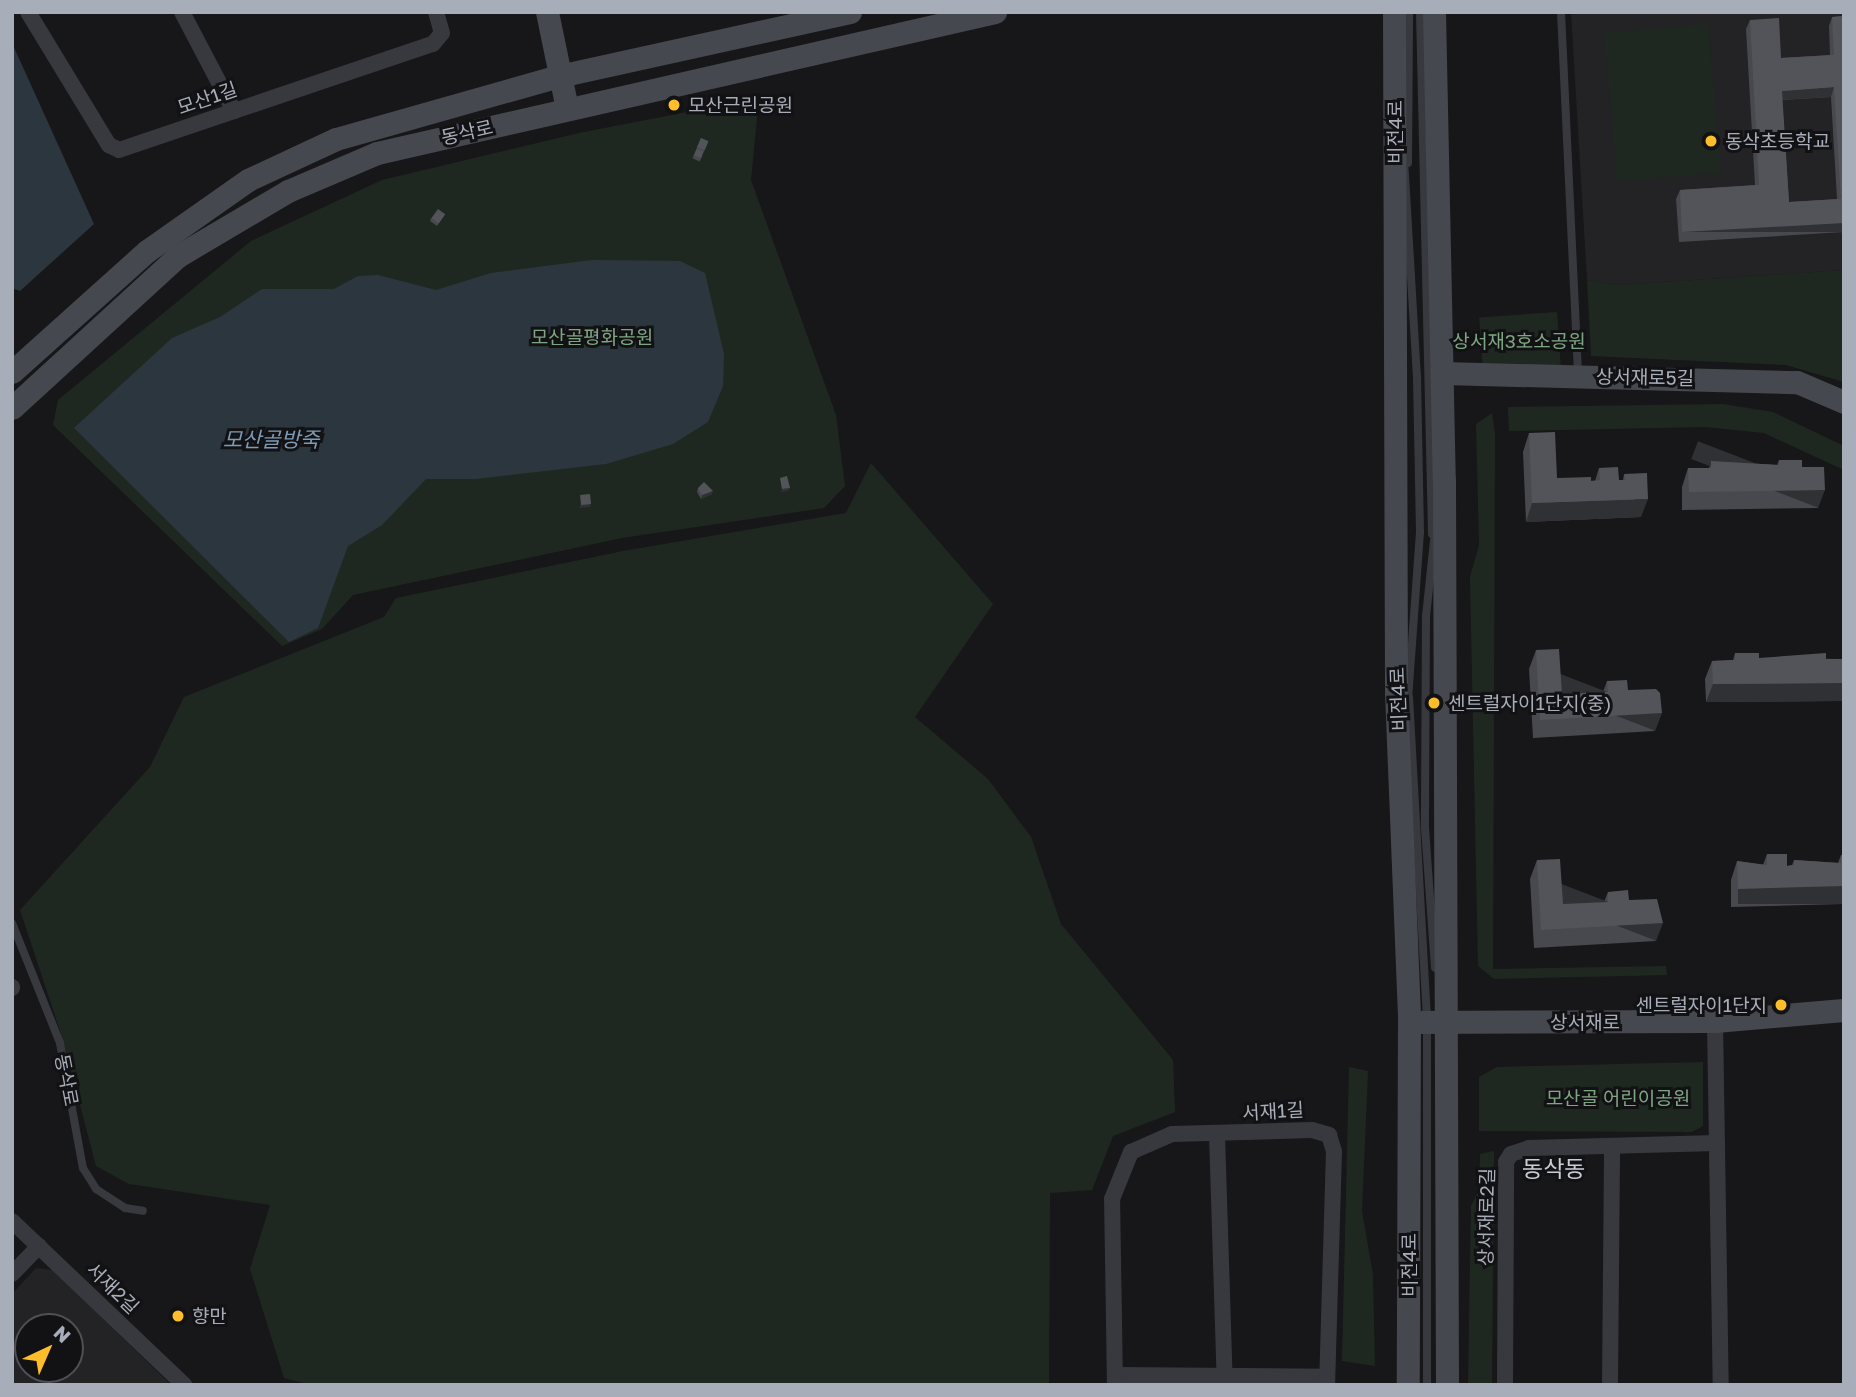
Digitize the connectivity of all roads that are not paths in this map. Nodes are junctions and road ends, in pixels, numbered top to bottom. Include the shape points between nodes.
1 (28, 12) edge
2 (202, 12) edge
3 (436, 12) edge
4 (547, 12) edge
5 (850, 12) edge
6 (995, 12) edge
7 (1394, 12) edge
8 (1409, 12) edge
9 (1420, 12) edge
10 (1434, 12) edge
11 (1561, 12) edge
12 (183, 15) edge
13 (559, 76) junction
14 (567, 109) junction
15 (234, 111) junction
16 (1395, 122) junction
17 (1408, 178) junction
18 (12, 372) edge
19 (1443, 373) junction
20 (1578, 375) junction
21 (1844, 402) edge
22 (12, 408) edge
23 (1444, 480) junction
24 (1432, 544) junction
25 (1409, 697) junction
26 (1399, 744) junction
27 (12, 923) edge
28 (1844, 1010) edge
29 (1714, 1021) junction
30 (1431, 1022) junction
31 (1217, 1135) junction
32 (1717, 1143) junction
33 (1612, 1146) junction
34 (143, 1211) dead end
35 (12, 1221) edge
36 (39, 1246) junction
37 (12, 1274) edge
38 (1115, 1380) edge
39 (1225, 1380) edge
40 (1327, 1381) edge
41 (184, 1385) edge
42 (1408, 1385) edge
43 (1427, 1385) edge
44 (1437, 1385) edge
45 (1447, 1385) edge
46 (1505, 1385) edge
47 (1610, 1385) edge
48 (1721, 1385) edge

1 - 15 street, 모산1길 via 109,145 119,150
2 - 12 street
3 - 15 street, 모산1길 via 442,33 433,44
4 - 13 main road
5 - 13 main road, 동삭로
6 - 14 main road, 동삭로
7 - 16 main road, 비전4로
8 - 17 lane
9 - 24 lane
10 - 19 main road, 비전4로
11 - 20 lane
12 - 15 street
13 - 14 main road
13 - 18 main road, 동삭로 via 370,127 248,180 147,251
14 - 22 main road, 동삭로 via 377,153 288,191 178,257
16 - 17 lane
16 - 26 main road, 비전4로
17 - 25 lane via 1420,532
19 - 20 main road, 상서재로5길
19 - 23 main road, 비전4로
20 - 21 main road, 상서재로5길 via 1797,382
23 - 24 lane
23 - 30 main road, 비전4로
24 - 30 lane via 1426,617 1425,828 1439,986
25 - 26 lane
25 - 30 lane
26 - 30 main road, 비전4로
27 - 34 lane, 동삭로 via 60,1043 83,1168 96,1189 125,1208
28 - 29 main road, 상서재로
29 - 30 main road, 상서재로
29 - 32 street
30 - 42 main road, 비전4로
30 - 43 lane
30 - 44 lane
30 - 45 main road, 비전4로
31 - 38 street via 1172,1134 1131,1152 1112,1199
31 - 39 street, 서재1길
31 - 40 street, 서재1길 via 1312,1130 1329,1135
32 - 33 street, 상서재로2길
32 - 48 street
33 - 46 street, 상서재로2길 via 1519,1149 1506,1163
33 - 47 street
35 - 36 street, 서재2길
36 - 37 street
36 - 41 street, 서재2길
38 - 39 street
39 - 40 street

